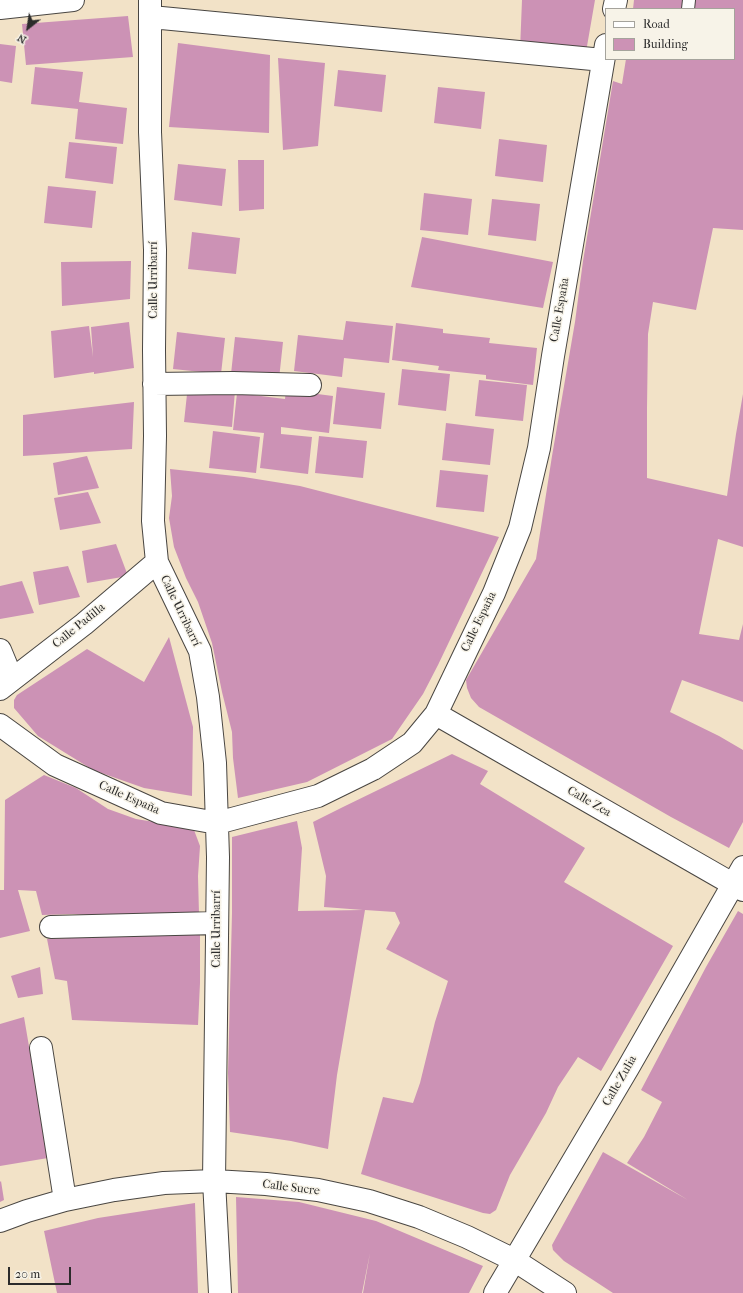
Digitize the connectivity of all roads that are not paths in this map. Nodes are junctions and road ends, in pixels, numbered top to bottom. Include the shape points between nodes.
1 (73, 0) edge
2 (0, 8) edge
3 (150, 8) edge
4 (604, 52) edge
5 (154, 384) junction
6 (310, 385) dead end
7 (157, 562) junction
8 (0, 650) edge
9 (6, 684) edge
10 (436, 714) junction
11 (0, 725) edge
12 (217, 823) junction
13 (740, 880) edge
14 (216, 922) junction
15 (51, 927) dead end
16 (41, 1048) dead end
17 (214, 1181) junction
18 (65, 1200) junction
19 (0, 1221) edge
20 (514, 1260) junction
21 (220, 1293) edge
22 (495, 1293) edge
23 (565, 1293) edge

1 - 2 street
3 - 4 street
3 - 5 street, Calle Urribarrí via 150,132 155,250
4 - 10 street, Calle España via 539,448 520,528 494,594
5 - 6 street
5 - 7 street, Calle Urribarrí via 153,521
7 - 9 street, Calle Padilla via 84,624
7 - 12 street, Calle Urribarrí via 200,651 215,763
8 - 9 street
10 - 12 street, Calle España via 412,742 373,769 318,796
10 - 13 street, Calle Zea
11 - 12 street, Calle España via 55,765 147,807 161,813
12 - 14 street, Calle Urribarrí
13 - 20 street, Calle Zulia
14 - 15 street
14 - 17 street, Calle Urribarrí
16 - 18 street
17 - 18 street, Calle Sucre via 164,1183
17 - 20 street, Calle Sucre via 318,1190 369,1201 468,1236
17 - 21 street, Calle Urribarrí
18 - 19 street, Calle Sucre
20 - 22 street, Calle Zulia
20 - 23 street, Calle Sucre

